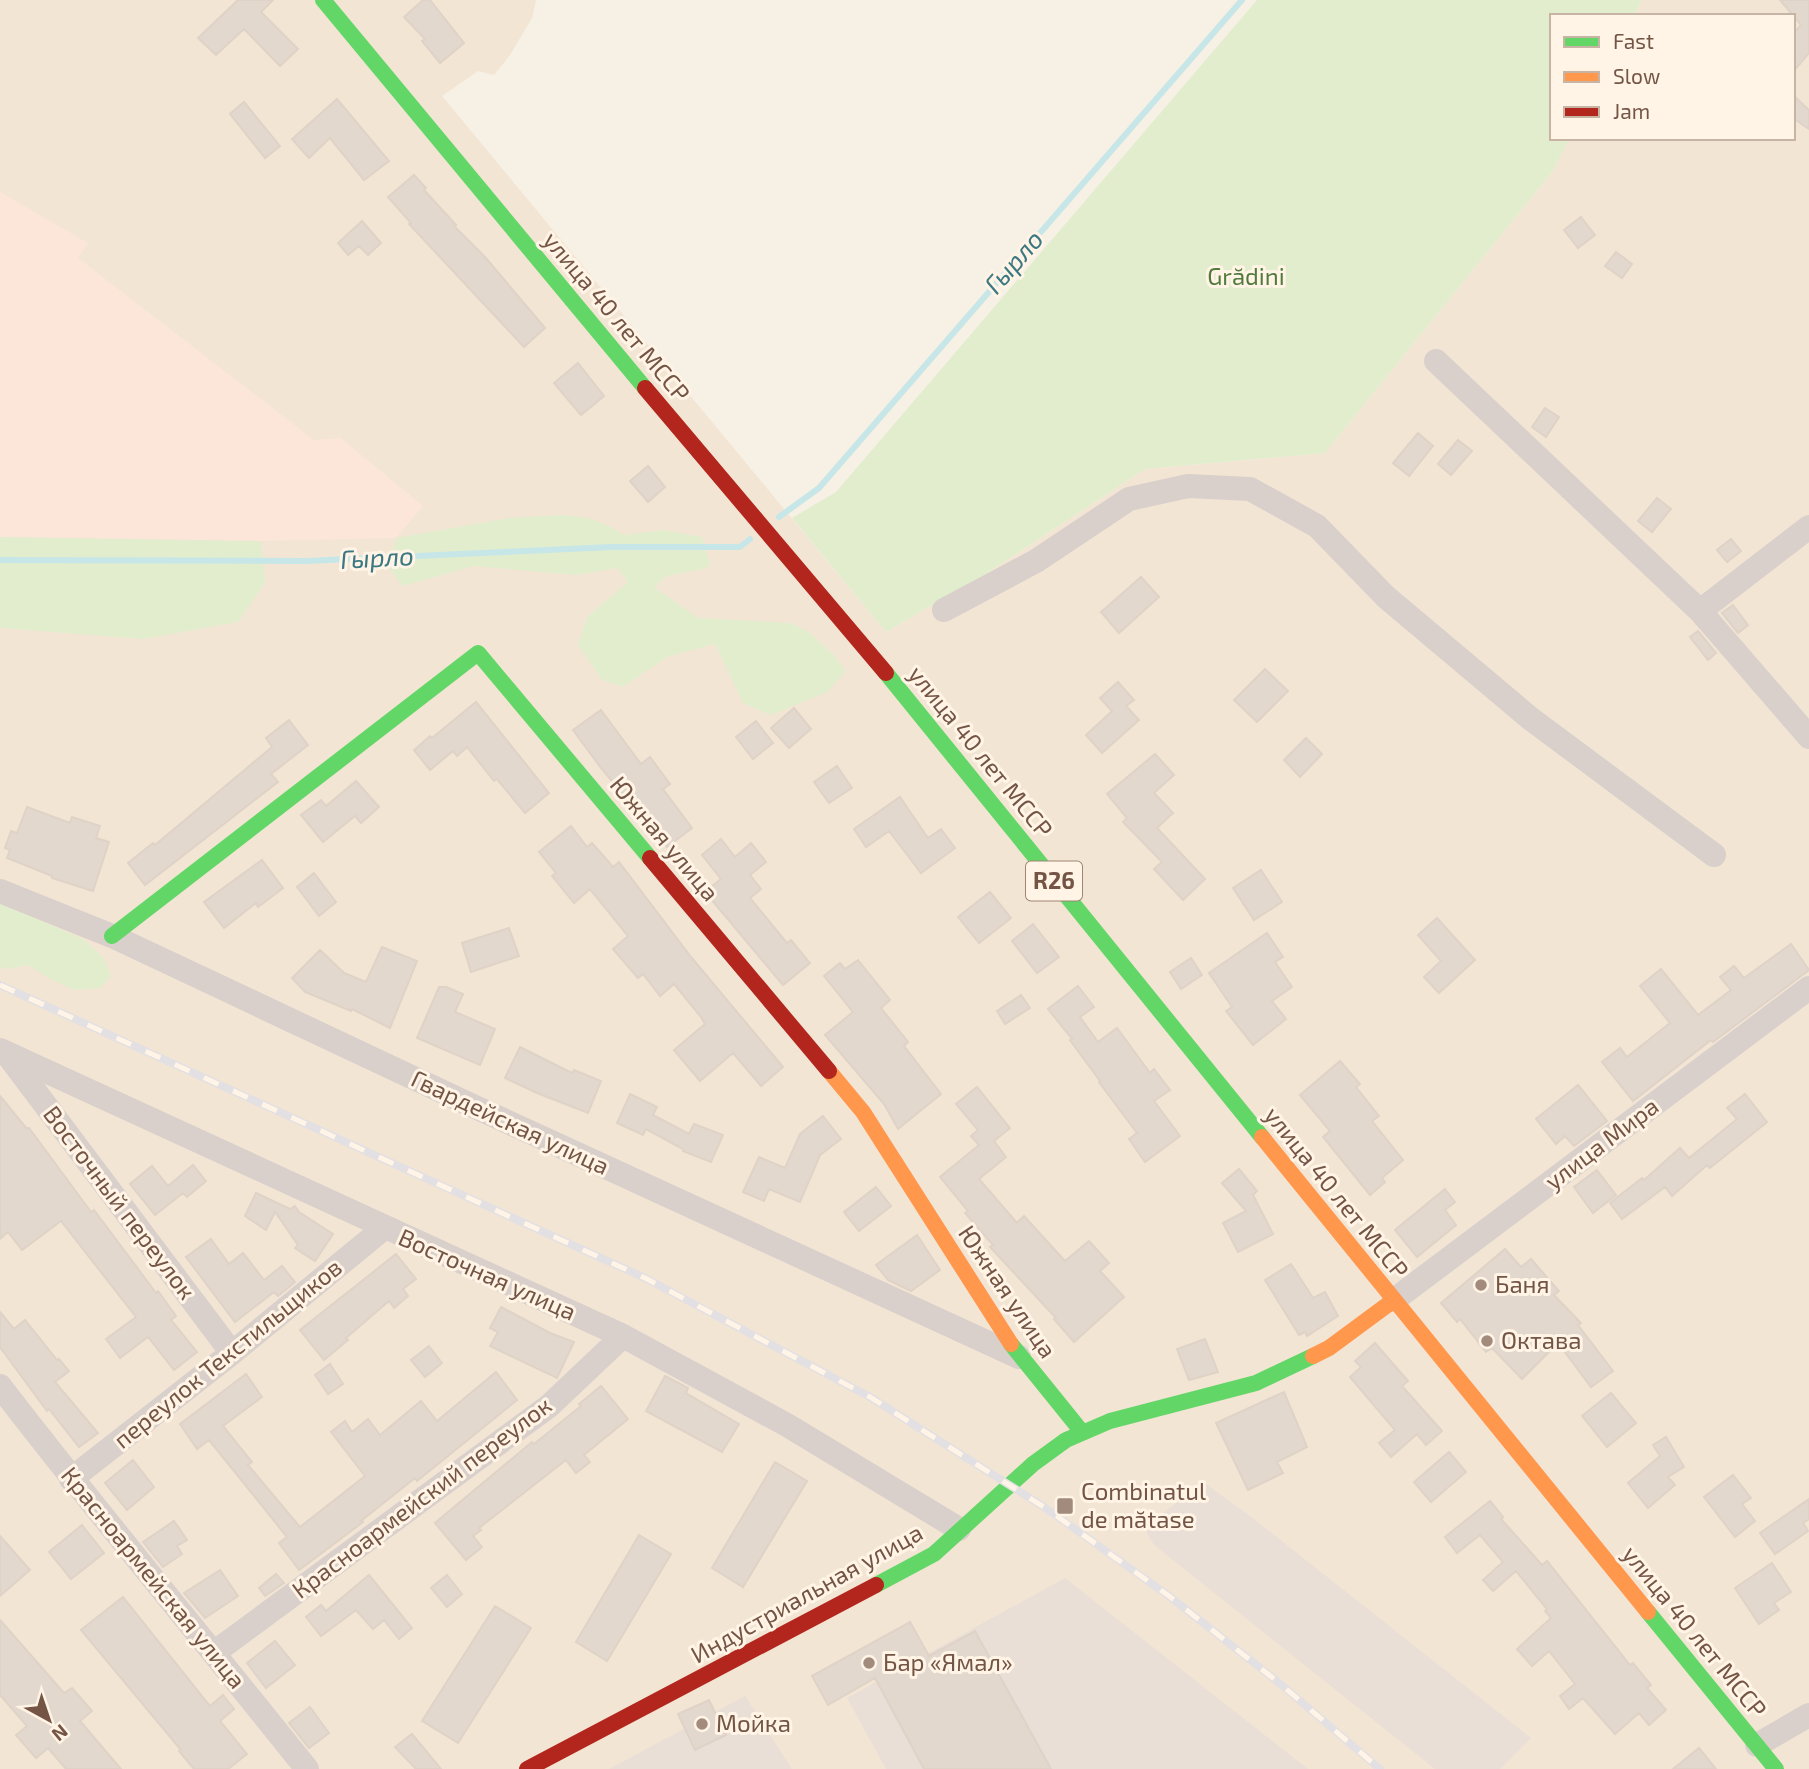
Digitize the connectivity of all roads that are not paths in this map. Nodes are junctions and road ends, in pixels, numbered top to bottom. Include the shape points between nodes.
1 (323, 0) edge
2 (1436, 361) dead end
3 (1809, 527) edge
4 (944, 610) dead end
5 (1700, 611) junction
6 (1809, 737) edge
7 (1714, 855) dead end
8 (0, 891) edge
9 (112, 936) junction
10 (1809, 988) edge
11 (3, 1051) edge
12 (384, 1228) junction
13 (1394, 1300) junction
14 (623, 1336) junction
15 (232, 1353) junction
16 (1019, 1357) junction
17 (0, 1386) edge
18 (1082, 1432) junction
19 (71, 1479) junction
20 (959, 1529) junction
21 (215, 1653) junction
22 (1809, 1715) edge
23 (1757, 1745) junction
24 (307, 1769) edge
25 (527, 1769) edge
26 (1776, 1769) edge

1 - 13 street, улица 40 лет МССР / R26 via 838,614
2 - 5 street
3 - 5 street
4 - 7 street via 1036,561 1129,499 1188,486 1250,489 1317,526 1386,597 1531,719
5 - 6 street
8 - 9 street, Гвардейская улица
9 - 16 street, Гвардейская улица
9 - 16 street, Южная улица via 478,653 863,1112
10 - 13 street, улица Мира
11 - 12 street, Восточная улица
11 - 15 street, Восточный переулок
12 - 14 street, Восточная улица
12 - 15 street, переулок Текстильщиков
13 - 18 street, Индустриальная улица via 1329,1348 1256,1383
13 - 23 street, улица 40 лет МССР / R26
14 - 20 street, Восточная улица via 787,1425
14 - 21 street, Красноармейский переулок via 549,1406
15 - 19 street, переулок Текстильщиков
16 - 18 street, Южная улица
17 - 19 street, Красноармейская улица
18 - 20 street, Индустриальная улица via 1051,1450
19 - 21 street, Красноармейская улица
20 - 25 street, Индустриальная улица via 934,1554
21 - 24 street, Красноармейская улица
22 - 23 street
23 - 26 street, улица 40 лет МССР / R26

